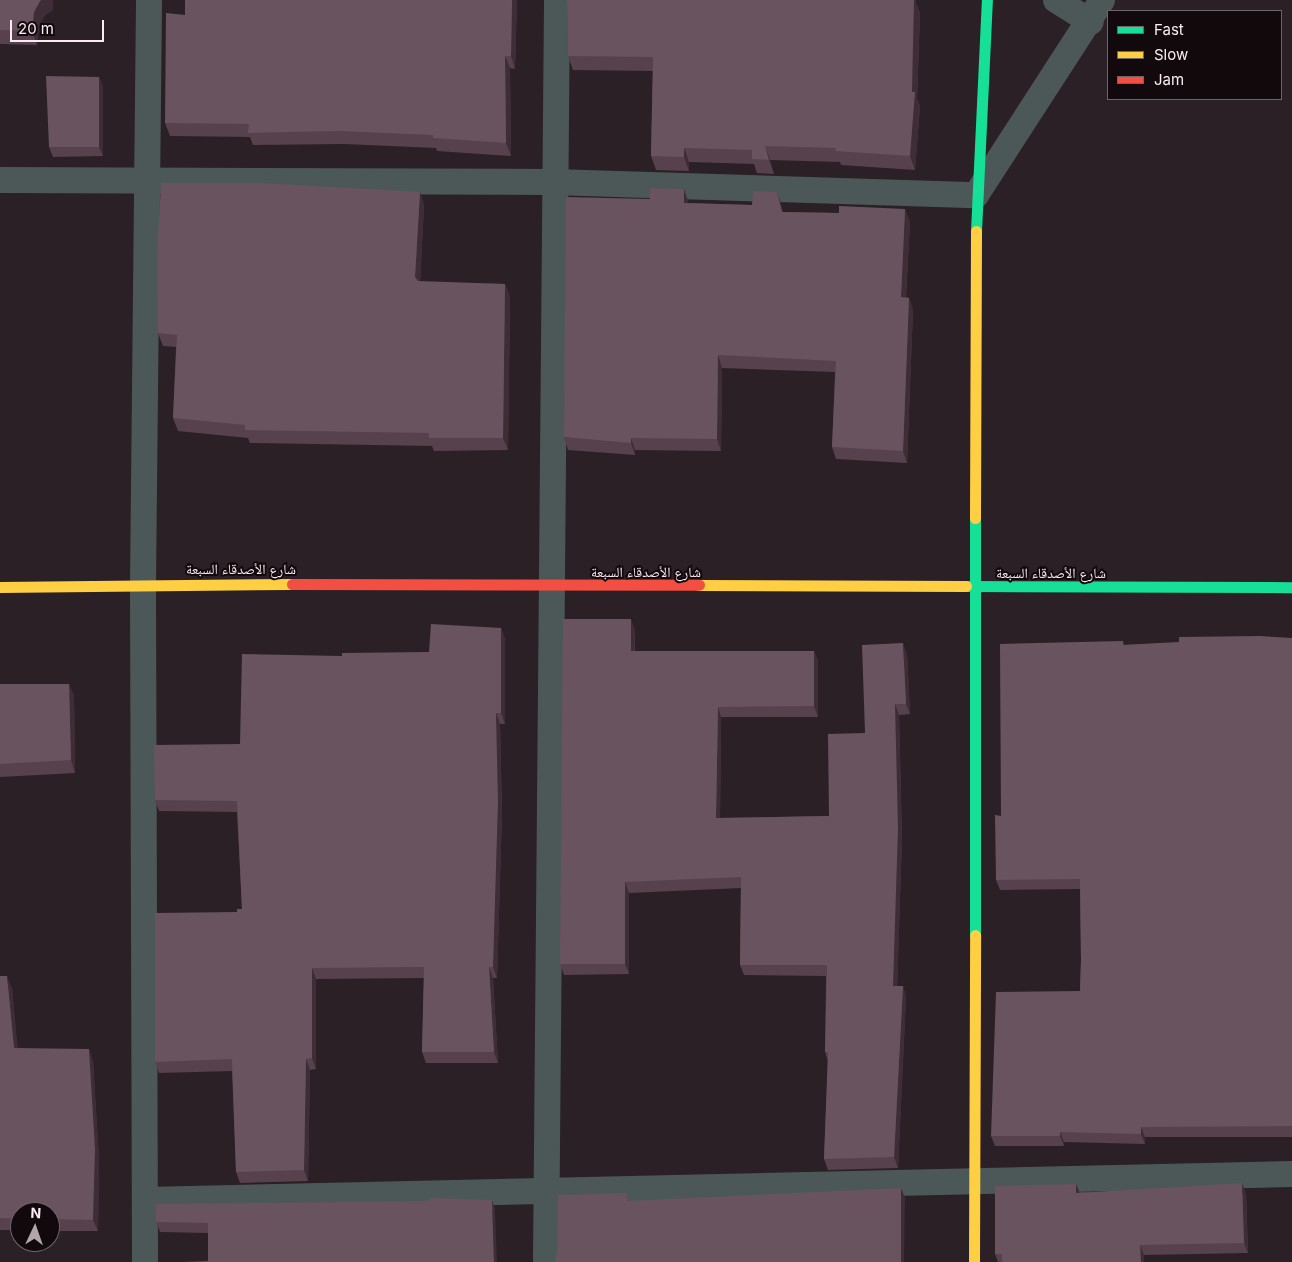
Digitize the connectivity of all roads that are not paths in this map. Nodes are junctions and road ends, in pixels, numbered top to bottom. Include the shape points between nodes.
1 (149, 0) edge
2 (557, 0) edge
3 (987, 0) edge
4 (1056, 0) edge
5 (1097, 11) edge
6 (0, 180) edge
7 (148, 182) junction
8 (553, 182) junction
9 (976, 195) junction
10 (143, 584) junction
11 (552, 586) junction
12 (0, 587) edge
13 (974, 588) junction
14 (1292, 588) edge
15 (1292, 1174) edge
16 (974, 1182) junction
17 (544, 1193) junction
18 (145, 1200) junction
19 (145, 1262) edge
20 (546, 1262) edge
21 (974, 1262) edge

1 - 7 street
2 - 8 street
3 - 9 street
4 - 5 street
5 - 9 street
6 - 7 street
7 - 8 street
7 - 10 street
8 - 9 street
8 - 11 street
9 - 13 street
10 - 11 street, شارع الأصدقاء السبعة
10 - 12 street, شارع الأصدقاء السبعة
10 - 18 street
11 - 13 street, شارع الأصدقاء السبعة
11 - 17 street
13 - 14 street, شارع الأصدقاء السبعة
13 - 16 street
15 - 16 street
16 - 17 street
16 - 21 street
17 - 18 street
17 - 20 street
18 - 19 street

